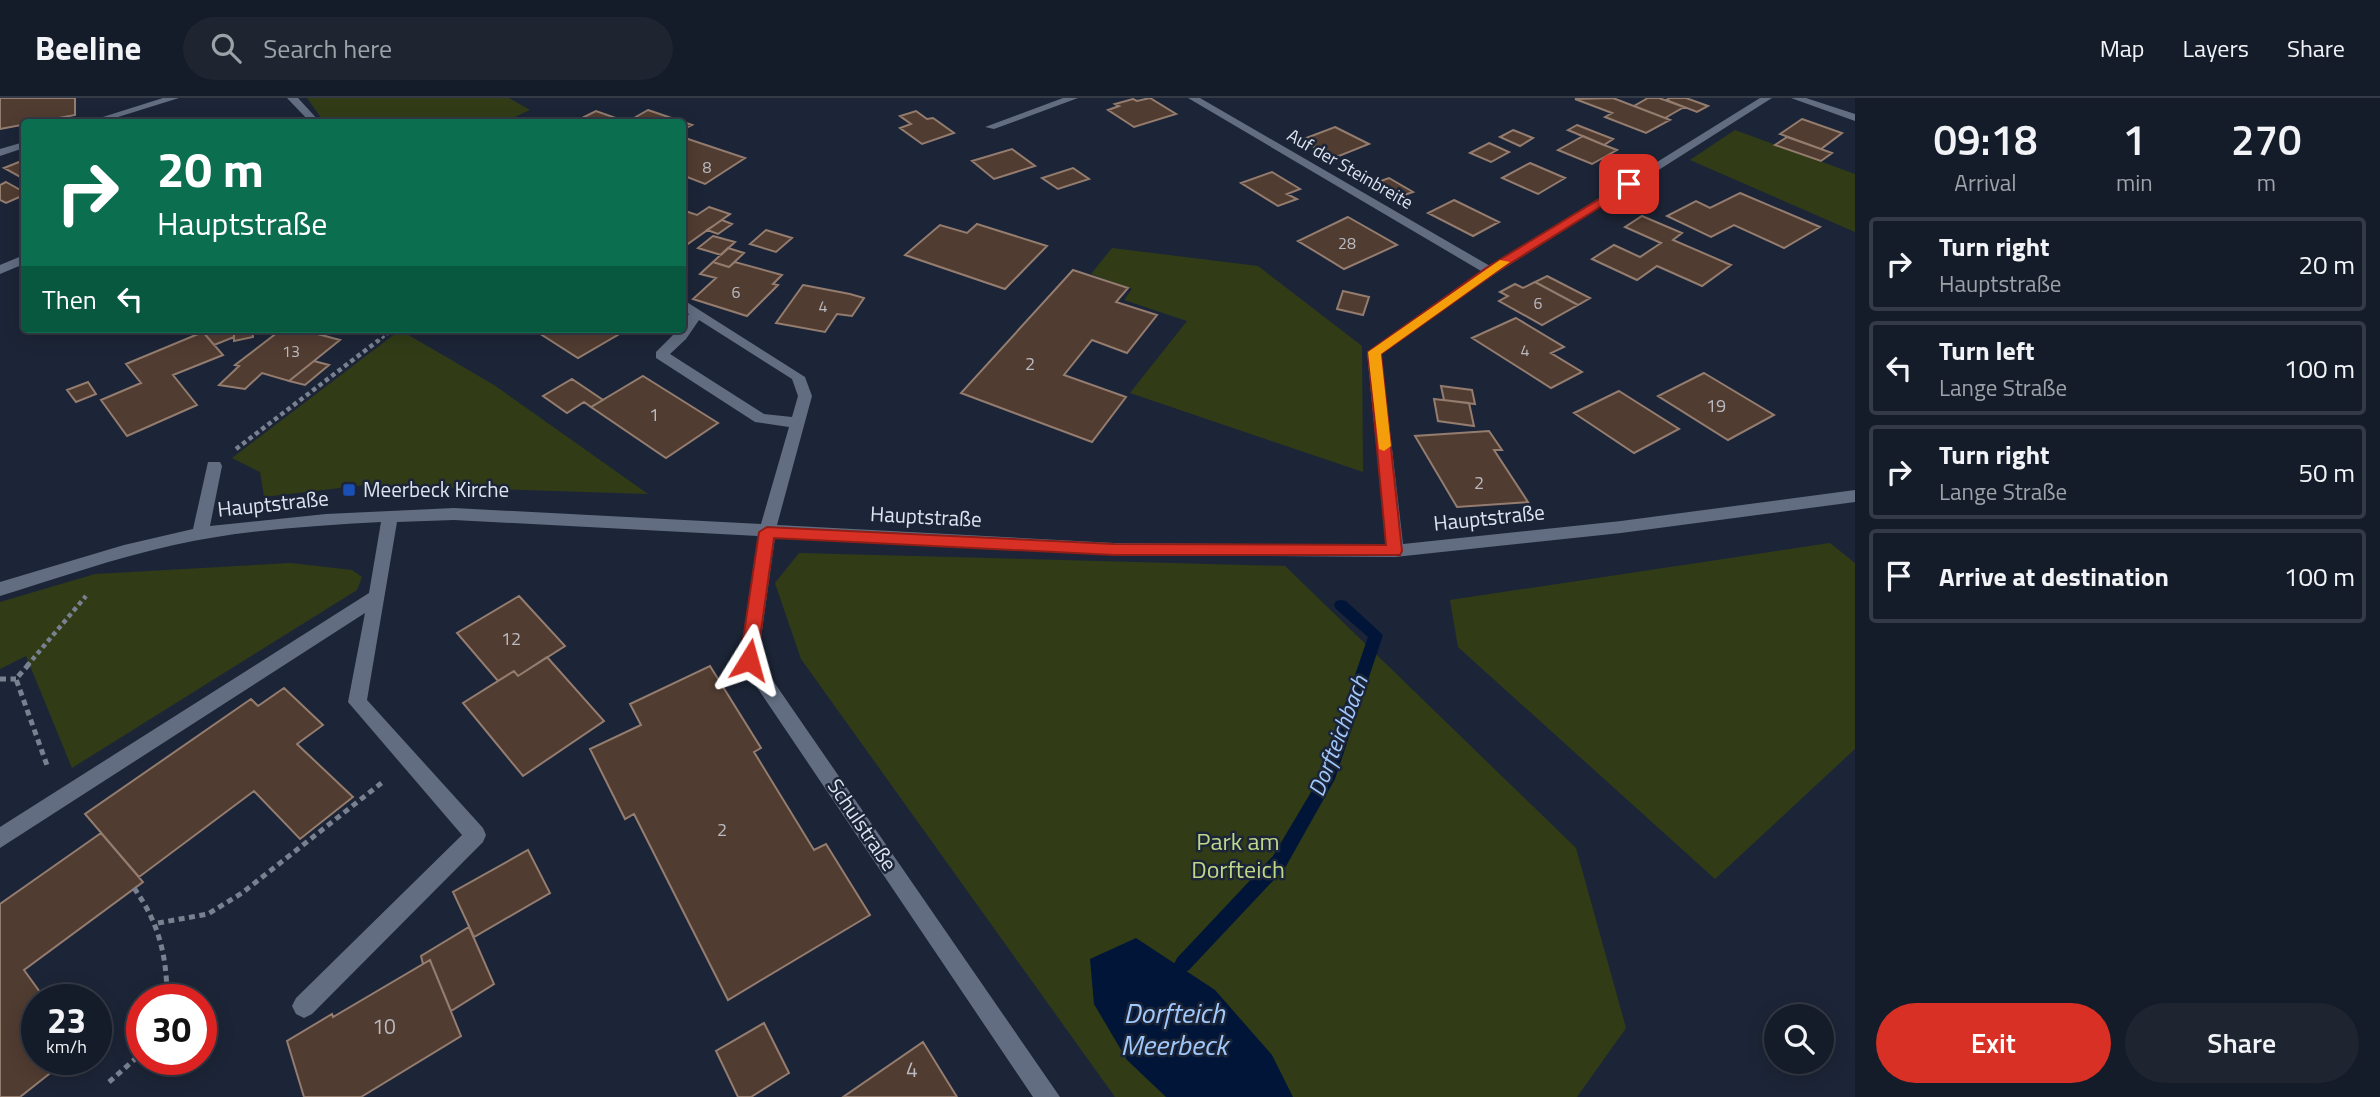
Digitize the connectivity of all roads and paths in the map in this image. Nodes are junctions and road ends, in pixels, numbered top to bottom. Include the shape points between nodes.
1 (174, 98) edge
2 (292, 98) edge
3 (1073, 98) edge
4 (1193, 98) edge
5 (1767, 98) edge
6 (1796, 98) edge
7 (1855, 118) edge
8 (102, 119) edge
9 (312, 119) edge
10 (990, 127) dead end
11 (21, 146) edge
12 (0, 153) edge
13 (21, 260) edge
14 (0, 270) edge
15 (1490, 271) junction
16 (686, 305) edge
17 (697, 312) junction
18 (686, 328) edge
19 (389, 333) edge
20 (683, 333) edge
21 (797, 423) junction
22 (214, 466) joint
23 (1855, 496) edge
24 (390, 516) junction
25 (767, 532) junction
26 (200, 534) junction
27 (1395, 551) junction
28 (0, 589) edge
29 (87, 594) dead end
30 (377, 596) junction
31 (0, 678) edge
32 (16, 679) junction
33 (409, 760) junction
34 (60, 800) junction
35 (0, 838) edge
36 (134, 888) dead end
37 (158, 923) junction
38 (167, 984) edge
39 (304, 1006) dead end
40 (126, 1067) edge
41 (108, 1082) dead end
42 (1048, 1097) edge

1 - 8 street
2 - 9 street
3 - 10 street
4 - 15 street, Auf der Steinbreite
5 - 15 street
6 - 7 street
11 - 12 street
13 - 14 street
15 - 27 street via 1374,352
16 - 17 street, Schulstraße
17 - 18 street
17 - 21 street, Schulstraße via 798,377 805,396
19 - 22 path
20 - 21 street via 661,355 760,419
21 - 25 street, Schulstraße
22 - 26 street
23 - 27 street, Hauptstraße
24 - 25 street, Hauptstraße via 454,514
24 - 26 street, Hauptstraße
24 - 30 street
25 - 27 street, Hauptstraße via 1114,550
25 - 42 street, Schulstraße via 749,660
26 - 28 street, Hauptstraße
29 - 32 path
30 - 33 street via 357,702
30 - 34 street
31 - 32 path
32 - 34 path
33 - 37 path via 242,893 208,914
33 - 39 street via 476,835
34 - 35 street
36 - 37 path
37 - 38 path
40 - 41 path

